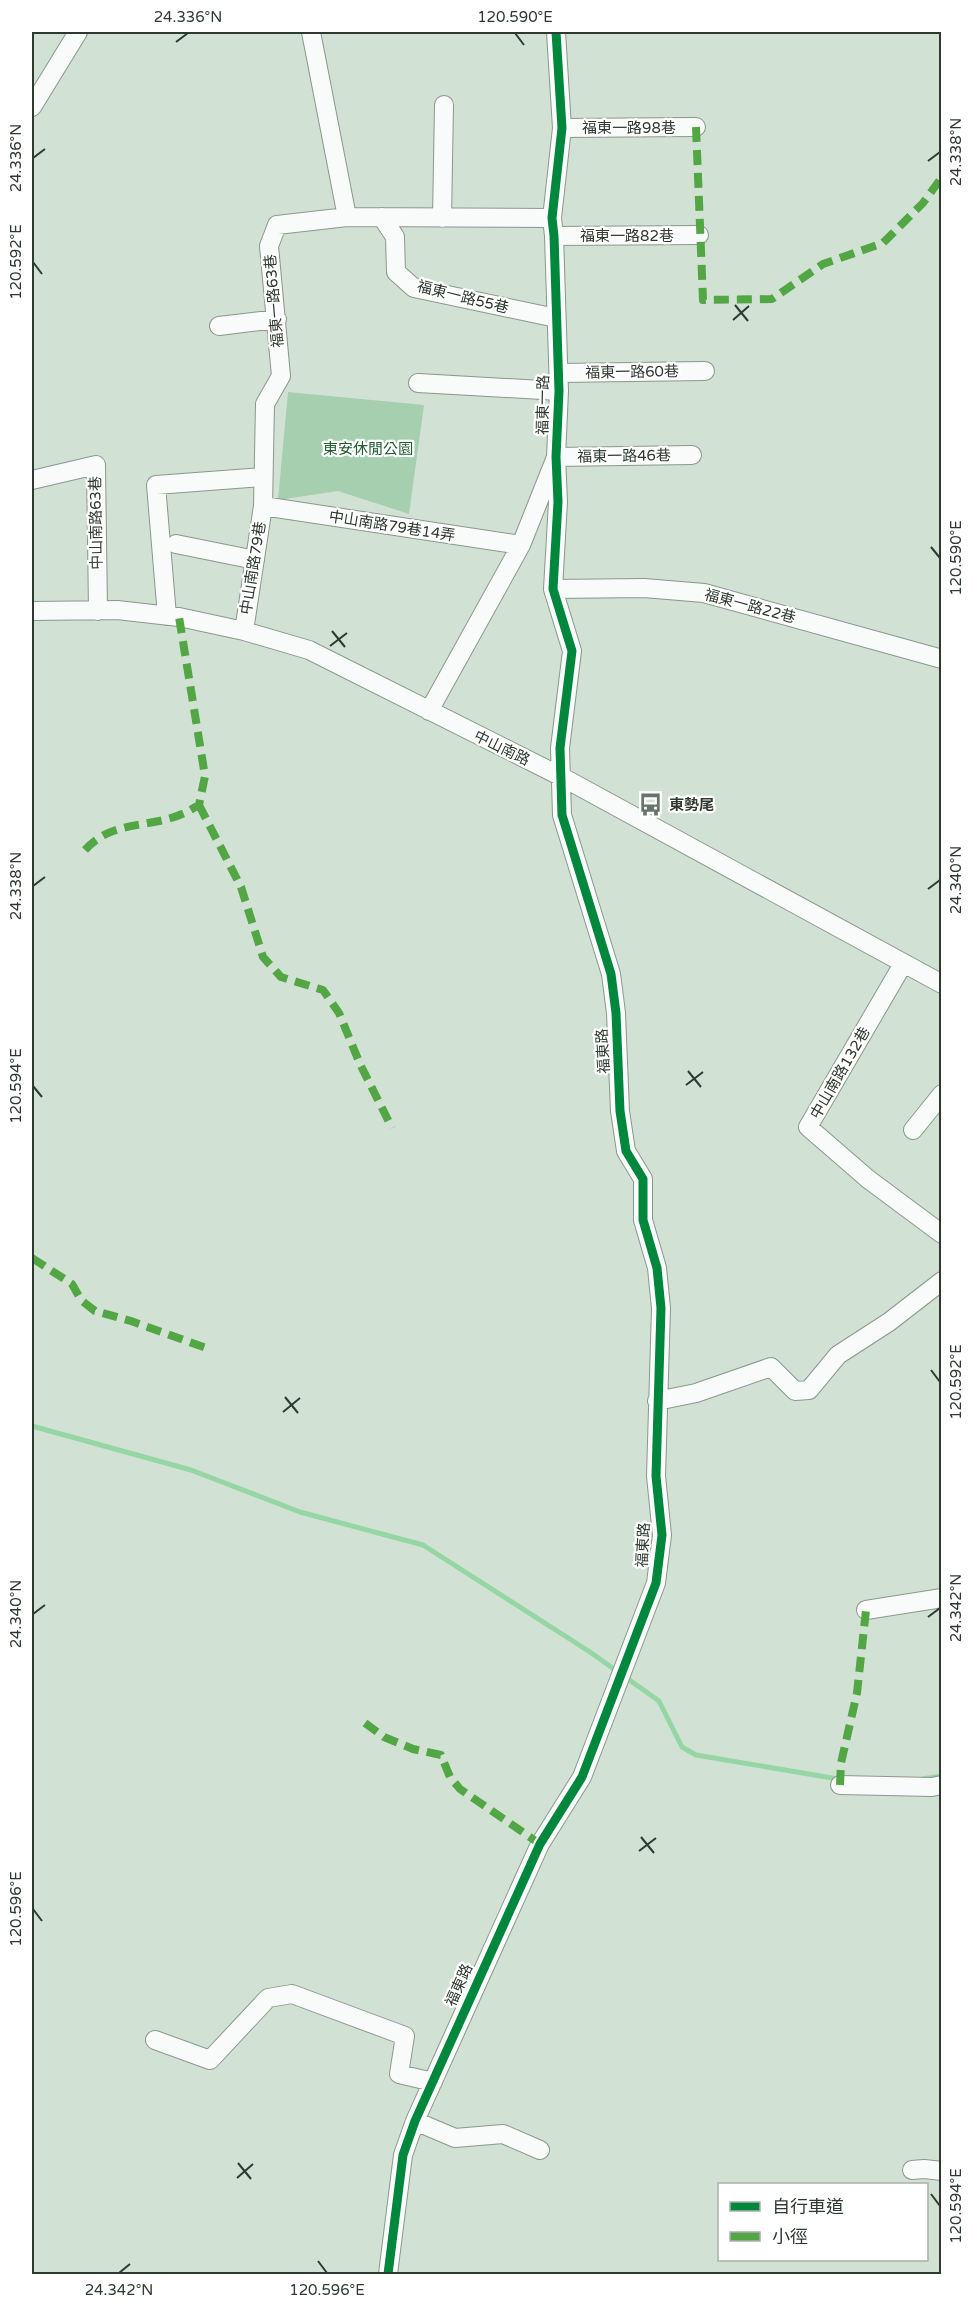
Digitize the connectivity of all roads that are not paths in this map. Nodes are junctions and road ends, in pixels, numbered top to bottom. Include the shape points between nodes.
1 (78, 32) edge
2 (311, 32) edge
3 (556, 32) edge
4 (444, 105) dead end
5 (32, 107) edge
6 (696, 127) dead end
7 (562, 128) junction
8 (347, 217) junction
9 (382, 217) junction
10 (442, 218) junction
11 (553, 227) junction
12 (699, 235) dead end
13 (556, 318) junction
14 (277, 319) junction
15 (219, 326) dead end
16 (705, 371) dead end
17 (559, 373) junction
18 (418, 383) dead end
19 (559, 391) junction
20 (692, 455) dead end
21 (556, 457) junction
22 (263, 477) junction
23 (32, 480) edge
24 (263, 506) junction
25 (176, 544) dead end
26 (521, 545) junction
27 (255, 560) junction
28 (553, 589) junction
29 (32, 611) edge
30 (98, 611) junction
31 (168, 616) junction
32 (244, 631) junction
33 (942, 658) edge
34 (429, 711) junction
35 (562, 777) junction
36 (903, 964) junction
37 (942, 984) edge
38 (942, 1094) edge
39 (913, 1130) dead end
40 (942, 1234) edge
41 (942, 1281) edge
42 (657, 1401) junction
43 (942, 1598) edge
44 (866, 1610) dead end
45 (840, 1785) dead end
46 (942, 1785) edge
47 (155, 2040) dead end
48 (433, 2082) junction
49 (415, 2121) junction
50 (540, 2150) dead end
51 (912, 2170) dead end
52 (942, 2171) edge
53 (388, 2274) edge

1 - 5 street
2 - 8 street
3 - 7 street, 福東一路
4 - 10 street
6 - 7 street, 福東一路98巷
7 - 11 street, 福東一路
8 - 9 street, 福東一路63巷
8 - 14 street, 福東一路63巷 via 277,225 269,246
9 - 10 street, 福東一路63巷
9 - 13 street, 福東一路55巷 via 395,237 396,272 414,288
10 - 11 street, 福東一路63巷
11 - 12 street, 福東一路82巷
11 - 13 street, 福東一路
13 - 17 street, 福東一路
14 - 15 street
14 - 22 street, 福東一路63巷 via 281,376 265,404
16 - 17 street, 福東一路60巷
17 - 19 street, 福東一路
18 - 19 street
19 - 21 street, 福東一路
20 - 21 street, 福東一路46巷
21 - 26 street
21 - 28 street, 福東一路 via 558,502
22 - 24 street, 福東一路63巷
22 - 31 street via 156,485
23 - 30 street, 中山南路63巷 via 96,465
24 - 26 street, 中山南路79巷14弄
24 - 27 street, 中山南路79巷
25 - 27 street
26 - 34 street
27 - 32 street, 中山南路79巷
28 - 33 street, 福東一路22巷 via 644,588 704,593
28 - 35 street, 福東一路 via 572,651 560,748
29 - 30 street, 中山南路
30 - 31 street, 中山南路
31 - 32 street, 中山南路
32 - 34 street, 中山南路 via 309,650
34 - 35 street, 中山南路
35 - 36 street, 中山南路
35 - 42 street, 福東路 via 562,815 611,974 626,1151 643,1179 643,1220 657,1268 661,1308
36 - 37 street, 中山南路
36 - 40 street, 中山南路132巷 via 808,1127 868,1179
38 - 39 street
41 - 42 street via 890,1322 838,1355 809,1390 795,1391 771,1366 696,1394
42 - 48 street, 福東路 via 656,1476 662,1535 656,1583 582,1777 540,1844
43 - 44 street
45 - 46 street
47 - 48 street via 210,2060 268,1998 292,1994 405,2036 399,2074
48 - 49 street, 福東路
49 - 50 street via 455,2138 503,2134
49 - 53 street, 福東路 via 403,2155
51 - 52 street

